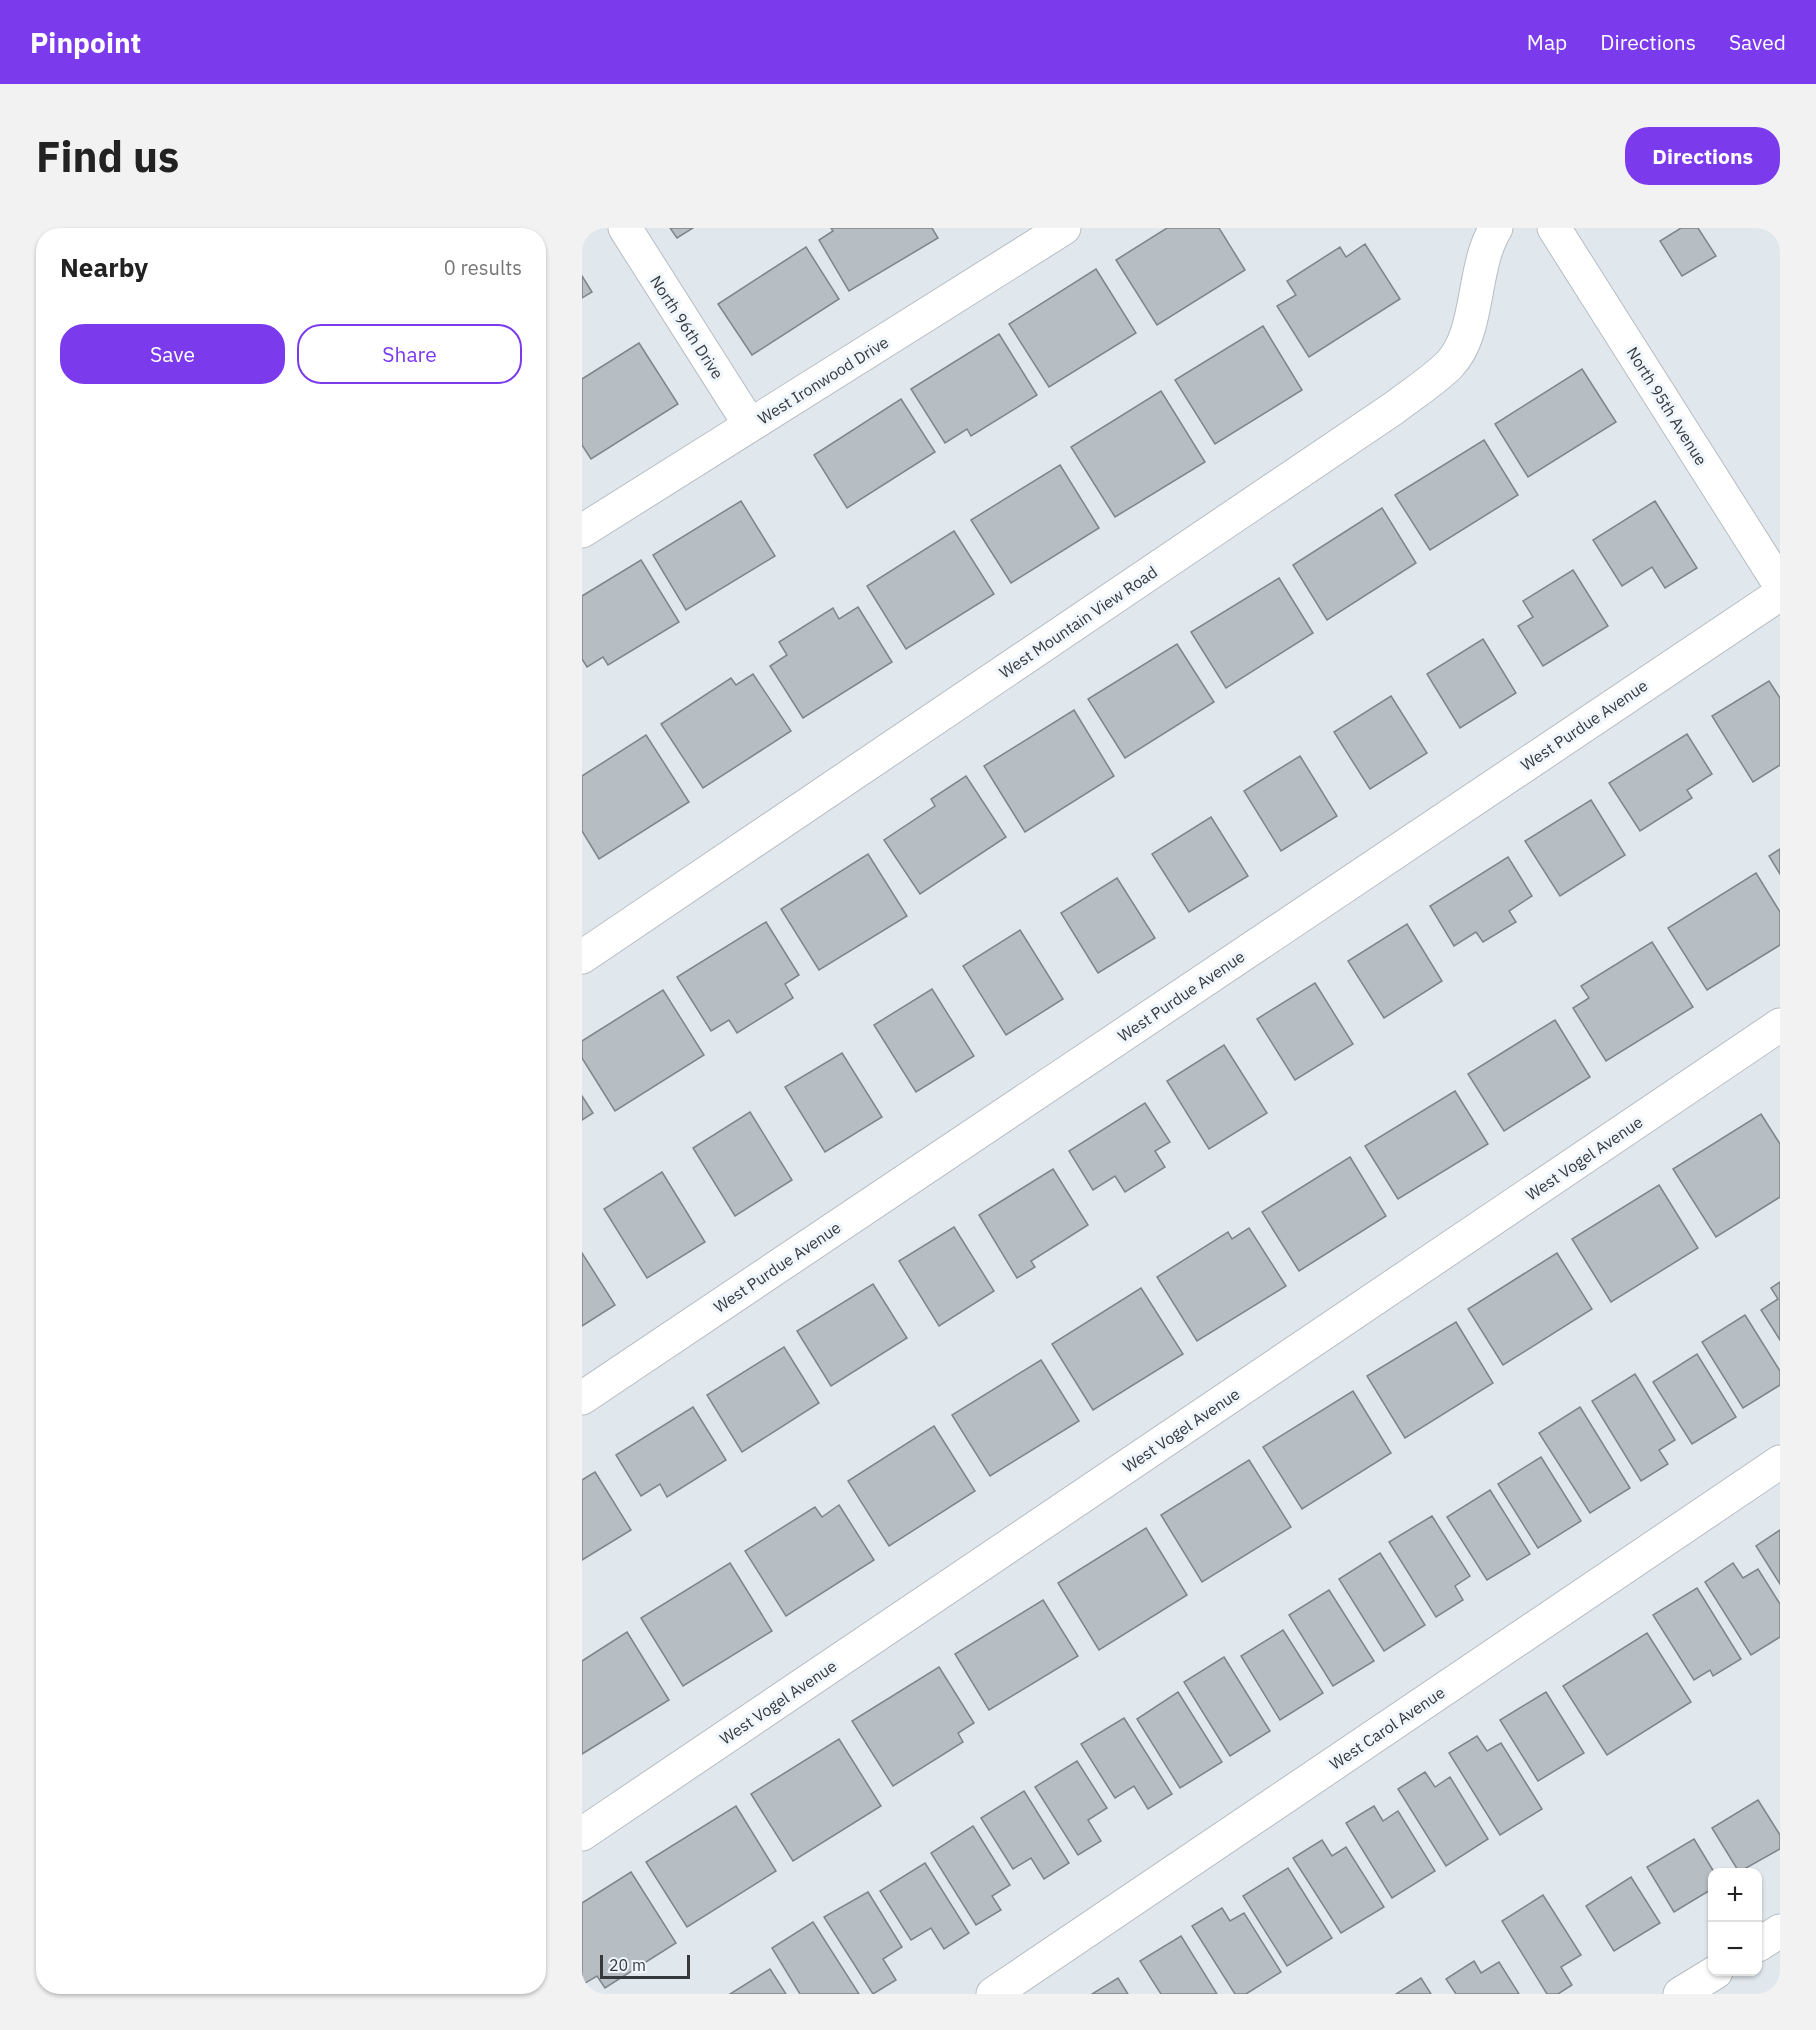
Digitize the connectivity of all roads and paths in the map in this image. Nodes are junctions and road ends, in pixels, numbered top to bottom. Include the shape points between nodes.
1 (625, 228) edge
2 (1064, 228) edge
3 (1496, 228) edge
4 (1554, 228) edge
5 (750, 425) junction
6 (582, 531) edge
7 (1780, 585) edge
8 (1780, 594) edge
9 (582, 957) edge
10 (1780, 1025) edge
11 (582, 1398) edge
12 (1780, 1462) edge
13 (582, 1834) edge
14 (1780, 1931) edge
15 (1762, 1942) edge
16 (1708, 1976) edge
17 (993, 1994) edge
18 (1680, 1994) edge

1 - 5 street, North 96th Drive
2 - 5 street, West Ironwood Drive
3 - 9 street, West Mountain View Road via 1485,245 1465,338 1450,365 1394,408
4 - 7 street, North 95th Avenue
5 - 6 street, West Ironwood Drive
8 - 11 street, West Purdue Avenue
10 - 13 street, West Vogel Avenue
12 - 17 street, West Carol Avenue
14 - 15 street
16 - 18 street

